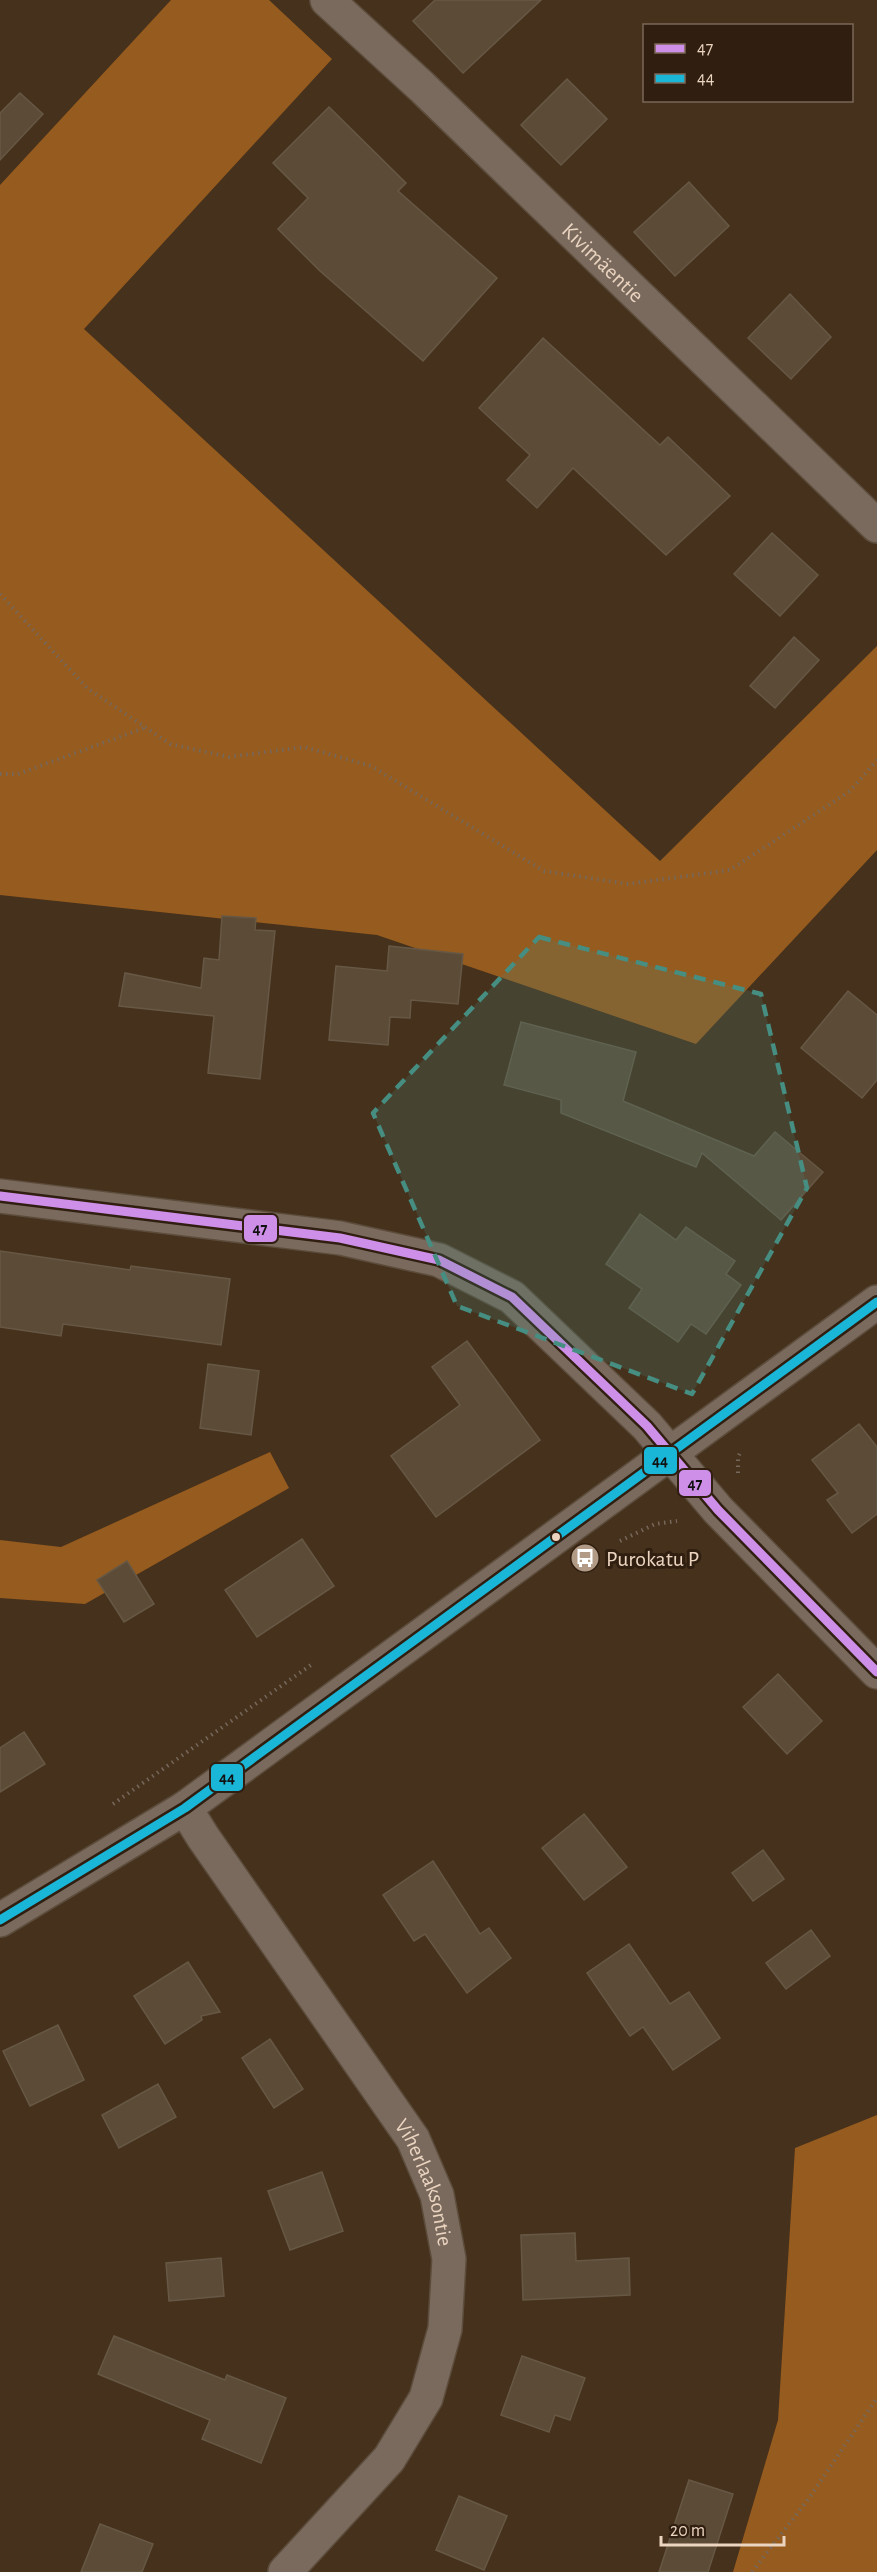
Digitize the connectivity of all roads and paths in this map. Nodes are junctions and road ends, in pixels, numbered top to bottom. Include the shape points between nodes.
1 (327, 0) edge
2 (877, 526) edge
3 (0, 594) edge
4 (144, 727) junction
5 (877, 760) edge
6 (0, 774) edge
7 (0, 1196) edge
8 (877, 1302) edge
9 (669, 1454) junction
10 (877, 1672) edge
11 (185, 1808) junction
12 (0, 1920) edge
13 (877, 2398) edge
14 (285, 2572) edge
15 (752, 2572) edge

1 - 2 street, Kivimäentie
3 - 4 path via 87,688
4 - 5 path via 170,744 229,757 304,747 371,766 544,871 628,884 730,870 850,791
4 - 6 path via 18,774
7 - 9 street via 340,1238 439,1260 512,1298 647,1426
8 - 9 street
9 - 10 street via 718,1510
9 - 11 street
11 - 12 street
11 - 14 street, Viherlaaksontie via 413,2139 437,2195 449,2259 445,2330 426,2398 389,2458
13 - 15 path via 809,2498

